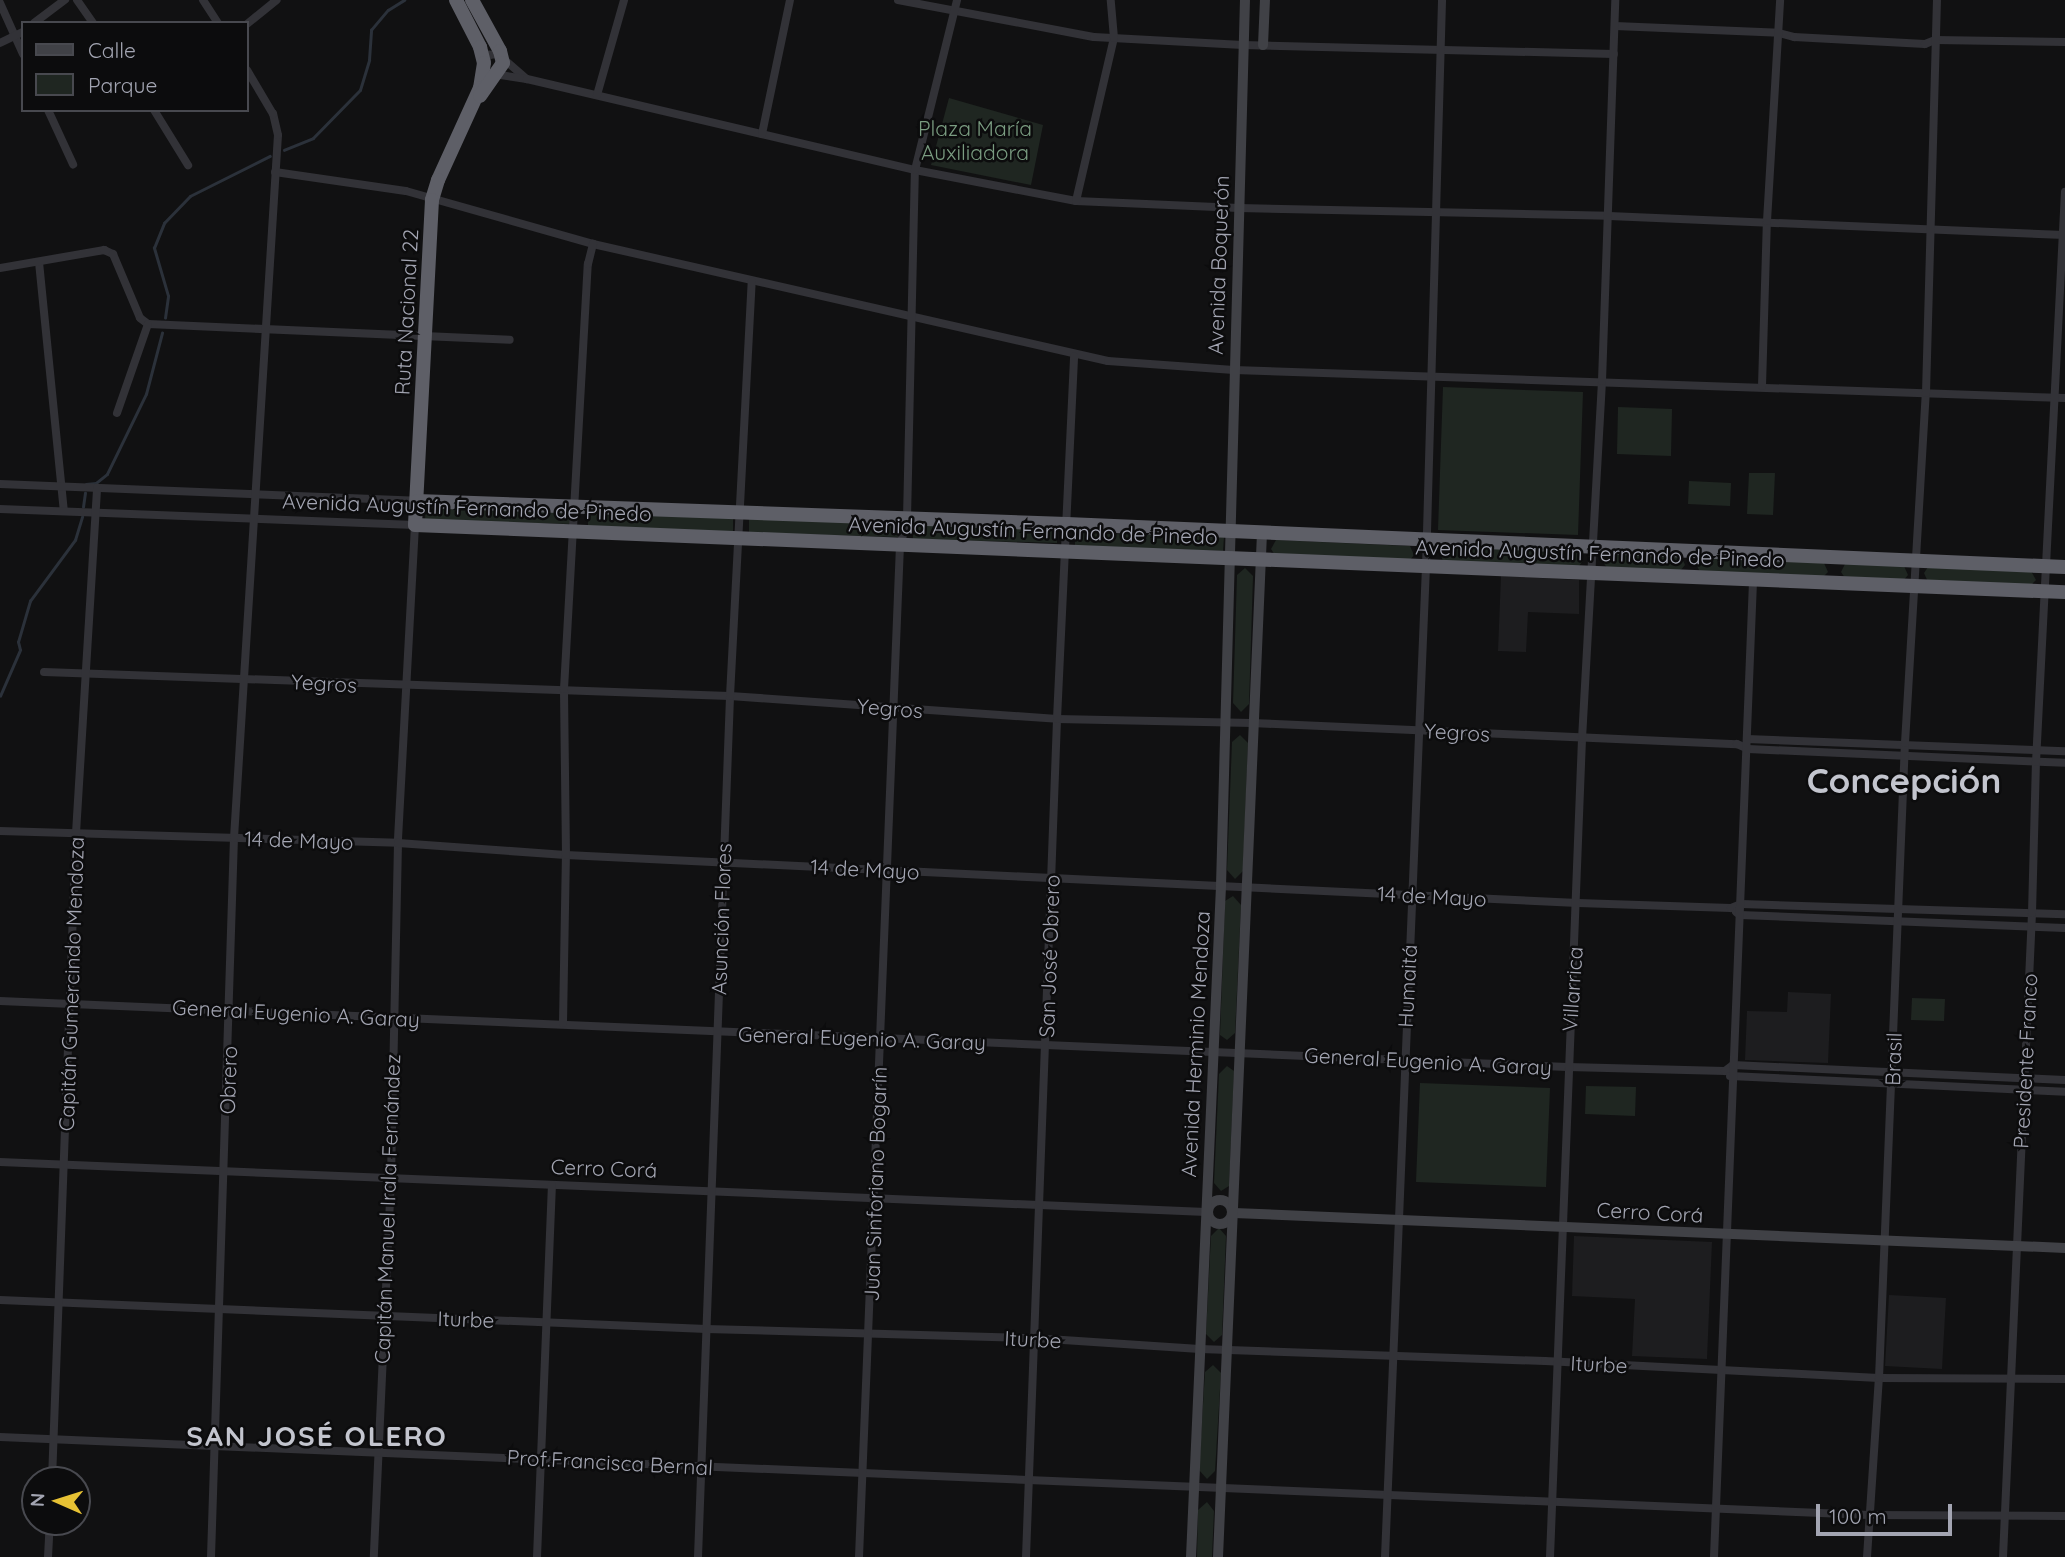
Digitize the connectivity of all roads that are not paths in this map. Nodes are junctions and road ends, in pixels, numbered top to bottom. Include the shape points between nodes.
1 (65, 0) edge
2 (78, 0) edge
3 (203, 0) edge
4 (277, 0) edge
5 (456, 0) edge
6 (472, 0) edge
7 (624, 0) edge
8 (790, 0) edge
9 (898, 0) edge
10 (957, 0) edge
11 (1111, 0) edge
12 (1245, 0) edge
13 (1265, 0) edge
14 (1442, 0) edge
15 (1615, 0) edge
16 (1780, 0) edge
17 (1937, 0) edge
18 (0, 3) edge
19 (954, 13) junction
20 (37, 21) edge
21 (92, 21) edge
22 (217, 21) edge
23 (248, 23) edge
24 (1615, 26) junction
25 (1779, 33) junction
26 (19, 34) edge
27 (1114, 38) junction
28 (1935, 40) junction
29 (2065, 41) edge
30 (0, 43) edge
31 (1243, 45) junction
32 (1263, 45) junction
33 (1439, 50) junction
34 (1614, 54) junction
35 (502, 57) junction
36 (484, 63) junction
37 (248, 72) edge
38 (497, 75) junction
39 (527, 79) junction
40 (597, 95) junction
41 (471, 108) junction
42 (49, 112) edge
43 (154, 112) edge
44 (762, 134) junction
45 (73, 164) dead end
46 (188, 165) dead end
47 (915, 170) junction
48 (275, 172) junction
49 (2065, 192) edge
50 (432, 201) junction
51 (1076, 201) junction
52 (1239, 208) junction
53 (1434, 213) junction
54 (1609, 216) junction
55 (1767, 221) junction
56 (1931, 231) junction
57 (2064, 235) edge
58 (593, 244) junction
59 (39, 262) junction
60 (0, 268) edge
61 (752, 282) junction
62 (911, 319) junction
63 (148, 324) junction
64 (266, 329) junction
65 (427, 335) junction
66 (510, 340) dead end
67 (1074, 356) junction
68 (1234, 370) junction
69 (1431, 376) junction
70 (1602, 381) junction
71 (1762, 386) junction
72 (1926, 393) junction
73 (2054, 398) junction
74 (2065, 398) edge
75 (117, 413) dead end
76 (0, 484) edge
77 (64, 487) junction
78 (97, 488) junction
79 (256, 495) junction
80 (416, 501) junction
81 (575, 505) junction
82 (0, 509) edge
83 (64, 511) junction
84 (741, 511) junction
85 (96, 514) junction
86 (907, 518) junction
87 (255, 520) junction
88 (1067, 524) junction
89 (415, 525) junction
90 (574, 532) junction
91 (1233, 532) junction
92 (1262, 533) junction
93 (739, 538) junction
94 (1427, 541) junction
95 (900, 547) junction
96 (1592, 548) junction
97 (1066, 552) junction
98 (1231, 558) junction
99 (1258, 560) junction
100 (1914, 561) junction
101 (2046, 566) junction
102 (2065, 566) edge
103 (1426, 567) junction
104 (1591, 573) junction
105 (1753, 580) junction
106 (1913, 586) junction
107 (2045, 592) junction
108 (2065, 592) edge
109 (44, 672) dead end
110 (86, 674) junction
111 (243, 679) junction
112 (405, 686) junction
113 (564, 690) junction
114 (730, 696) junction
115 (894, 709) junction
116 (1057, 719) junction
117 (1252, 723) junction
118 (1226, 724) junction
119 (1417, 730) junction
120 (1749, 737) junction
121 (1582, 739) junction
122 (1905, 743) junction
123 (1737, 744) junction
124 (1748, 749) junction
125 (2037, 750) junction
126 (2065, 751) edge
127 (1905, 758) junction
128 (2036, 762) junction
129 (2065, 763) edge
130 (0, 831) edge
131 (76, 833) junction
132 (234, 838) junction
133 (398, 843) junction
134 (566, 855) junction
135 (724, 863) junction
136 (887, 870) junction
137 (1052, 879) junction
138 (1221, 886) junction
139 (1246, 888) junction
140 (1412, 895) junction
141 (1578, 903) junction
142 (1741, 904) junction
143 (1731, 908) junction
144 (1899, 909) junction
145 (2032, 913) junction
146 (2065, 914) edge
147 (1740, 915) junction
148 (1898, 920) junction
149 (2032, 927) junction
150 (2065, 928) edge
151 (0, 1001) edge
152 (72, 1004) junction
153 (231, 1010) junction
154 (393, 1018) junction
155 (563, 1023) junction
156 (717, 1033) junction
157 (881, 1040) junction
158 (1046, 1043) junction
159 (1213, 1051) junction
160 (1240, 1052) junction
161 (1404, 1061) junction
162 (1733, 1065) junction
163 (1568, 1067) junction
164 (1725, 1071) junction
165 (1892, 1072) junction
166 (1732, 1078) junction
167 (2023, 1078) junction
168 (2065, 1080) edge
169 (1892, 1085) junction
170 (2023, 1091) junction
171 (2065, 1092) edge
172 (0, 1162) edge
173 (65, 1164) junction
174 (224, 1172) junction
175 (391, 1178) junction
176 (552, 1185) junction
177 (709, 1192) junction
178 (876, 1199) junction
179 (1040, 1205) junction
180 (1206, 1212) junction
181 (1234, 1213) junction
182 (1400, 1220) junction
183 (1563, 1227) junction
184 (1725, 1234) junction
185 (1885, 1241) junction
186 (2017, 1246) junction
187 (2065, 1248) edge
188 (0, 1300) edge
189 (61, 1302) junction
190 (221, 1310) junction
191 (386, 1315) junction
192 (546, 1322) junction
193 (706, 1329) junction
194 (869, 1334) junction
195 (1033, 1338) junction
196 (1200, 1349) junction
197 (1228, 1350) junction
198 (1392, 1357) junction
199 (1559, 1362) junction
200 (1721, 1371) junction
201 (1879, 1378) junction
202 (2011, 1379) junction
203 (2065, 1379) edge
204 (0, 1437) edge
205 (53, 1440) junction
206 (215, 1444) junction
207 (376, 1453) junction
208 (540, 1459) junction
209 (52, 1466) edge
210 (703, 1467) junction
211 (863, 1472) junction
212 (1029, 1480) junction
213 (1192, 1487) junction
214 (1220, 1488) junction
215 (1387, 1495) junction
216 (1552, 1499) junction
217 (1716, 1507) junction
218 (1869, 1515) junction
219 (2005, 1515) junction
220 (2065, 1516) edge
221 (49, 1536) edge
222 (48, 1557) edge
223 (211, 1557) edge
224 (374, 1557) edge
225 (537, 1557) edge
226 (698, 1557) edge
227 (859, 1557) edge
228 (1026, 1557) edge
229 (1191, 1557) edge
230 (1218, 1557) edge
231 (1385, 1557) edge
232 (1550, 1557) edge
233 (1714, 1557) edge
234 (1867, 1557) edge
235 (2003, 1557) edge

1 - 20 street
2 - 21 street
3 - 22 street
4 - 23 street
5 - 36 highway
6 - 35 highway
7 - 40 street
8 - 44 street
9 - 19 street
10 - 19 street, Juan Sinforiano Bogarín
11 - 27 street
12 - 31 street, Avenida Boquerón
13 - 32 street
14 - 33 street, Humaitá
15 - 24 street, Villarrica
16 - 25 street
17 - 28 street, Brasil
18 - 26 street
19 - 27 street
19 - 47 street, Juan Sinforiano Bogarín
24 - 25 street
24 - 34 street, Villarrica
25 - 28 street via 1925,44
25 - 55 street
26 - 30 street
27 - 31 street
27 - 51 street
28 - 29 street
28 - 56 street, Brasil
31 - 32 street
31 - 52 street, Avenida Boquerón
32 - 33 street
33 - 34 street
33 - 53 street, Humaitá
34 - 54 street, Villarrica
35 - 36 street via 489,55
35 - 38 highway, Ruta Nacional 22
35 - 39 street
36 - 38 street via 488,72
36 - 41 highway, Ruta Nacional 22
37 - 48 street, Obrero via 273,114 278,135
38 - 39 street
38 - 41 highway, Ruta Nacional 22
39 - 40 street
40 - 44 street
41 - 50 highway, Ruta Nacional 22
42 - 45 street
43 - 46 street
44 - 47 street
47 - 51 street
47 - 62 street, Juan Sinforiano Bogarín
48 - 50 street via 406,191
48 - 64 street, Obrero
49 - 57 street, Presidente Franco
50 - 58 street
50 - 65 highway, Ruta Nacional 22
51 - 52 street
52 - 53 street
52 - 68 street, Avenida Boquerón
53 - 54 street
53 - 69 street, Humaitá
54 - 55 street
54 - 70 street, Villarrica
55 - 56 street
55 - 71 street
56 - 57 street
56 - 72 street, Brasil
57 - 73 street, Presidente Franco
58 - 61 street
58 - 81 street via 588,264
59 - 60 street
59 - 63 street via 104,250 113,254 140,318
59 - 77 street
61 - 62 street
61 - 84 street, Asunción Flores
62 - 67 street
62 - 86 street, Juan Sinforiano Bogarín
63 - 64 street
63 - 75 street
64 - 65 street
64 - 79 street, Obrero
65 - 66 street
65 - 80 highway, Ruta Nacional 22
67 - 68 street
67 - 88 street, San José Obrero
68 - 69 street
68 - 91 street, Avenida Boquerón
69 - 70 street
69 - 94 street, Humaitá
70 - 71 street
70 - 96 street, Villarrica
71 - 72 street
72 - 73 street
72 - 100 street, Brasil
73 - 74 street
73 - 101 street, Presidente Franco
76 - 77 street, Avenida Augustín Fernando de Pinedo
77 - 78 street, Avenida Augustín Fernando de Pinedo
77 - 83 street
78 - 79 street, Avenida Augustín Fernando de Pinedo
78 - 85 street, Capitán Gumercindo Mendoza
79 - 80 street, Avenida Augustín Fernando de Pinedo
79 - 87 street, Obrero
80 - 81 highway, Avenida Augustín Fernando de Pinedo
80 - 89 highway, Ruta Nacional 22
81 - 84 highway, Avenida Augustín Fernando de Pinedo
81 - 90 street
82 - 83 street, Avenida Augustín Fernando de Pinedo
83 - 85 street, Avenida Augustín Fernando de Pinedo
84 - 86 highway, Avenida Augustín Fernando de Pinedo
84 - 93 street, Asunción Flores
85 - 87 street, Avenida Augustín Fernando de Pinedo
85 - 110 street, Capitán Gumercindo Mendoza
86 - 88 highway, Avenida Augustín Fernando de Pinedo
86 - 95 street, Juan Sinforiano Bogarín
87 - 89 street, Avenida Augustín Fernando de Pinedo
87 - 111 street, Obrero
88 - 91 highway, Avenida Augustín Fernando de Pinedo
88 - 97 street, San José Obrero
89 - 90 highway, Avenida Augustín Fernando de Pinedo
89 - 112 street, Capitán Manuel Irala Fernández
90 - 93 highway, Avenida Augustín Fernando de Pinedo
90 - 113 street
91 - 92 highway, Avenida Augustín Fernando de Pinedo
91 - 98 street, Avenida Herminio Mendoza
92 - 94 highway, Avenida Augustín Fernando de Pinedo
92 - 99 street, Avenida Herminio Mendoza
93 - 95 highway, Avenida Augustín Fernando de Pinedo
93 - 114 street, Asunción Flores
94 - 96 highway, Avenida Augustín Fernando de Pinedo
94 - 103 street, Humaitá
95 - 97 highway, Avenida Augustín Fernando de Pinedo
95 - 115 street, Juan Sinforiano Bogarín
96 - 100 highway, Avenida Augustín Fernando de Pinedo
96 - 104 street, Villarrica
97 - 98 highway, Avenida Augustín Fernando de Pinedo
97 - 116 street, San José Obrero
98 - 99 highway, Avenida Augustín Fernando de Pinedo
98 - 118 street, Avenida Herminio Mendoza
99 - 103 highway, Avenida Augustín Fernando de Pinedo
99 - 117 street, Avenida Herminio Mendoza
100 - 101 highway, Avenida Augustín Fernando de Pinedo
100 - 106 street, Brasil
101 - 102 highway, Avenida Augustín Fernando de Pinedo
101 - 107 street, Presidente Franco
103 - 104 highway, Avenida Augustín Fernando de Pinedo
103 - 119 street, Humaitá
104 - 105 highway, Avenida Augustín Fernando de Pinedo
104 - 121 street, Villarrica
105 - 106 highway, Avenida Augustín Fernando de Pinedo
105 - 120 street
106 - 107 highway, Avenida Augustín Fernando de Pinedo
106 - 122 street, Brasil
107 - 108 highway, Avenida Augustín Fernando de Pinedo
107 - 125 street, Presidente Franco
109 - 110 street, Yegros
110 - 111 street, Yegros
110 - 131 street, Capitán Gumercindo Mendoza
111 - 112 street, Yegros
111 - 132 street, Obrero
112 - 113 street, Yegros
112 - 133 street, Capitán Manuel Irala Fernández
113 - 114 street, Yegros
113 - 134 street
114 - 115 street, Yegros
114 - 135 street, Asunción Flores
115 - 116 street, Yegros
115 - 136 street, Juan Sinforiano Bogarín
116 - 118 street, Yegros
116 - 137 street, San José Obrero
117 - 118 street, Yegros
117 - 119 street, Yegros
117 - 139 street, Avenida Herminio Mendoza
118 - 138 street, Avenida Herminio Mendoza
119 - 121 street, Yegros
119 - 140 street, Humaitá
120 - 122 street
120 - 123 street
120 - 124 street
121 - 123 street, Yegros
121 - 141 street, Villarrica
122 - 125 street
122 - 127 street, Brasil
123 - 124 street, Yegros
124 - 127 street, Yegros
124 - 142 street
125 - 126 street
125 - 128 street, Presidente Franco
127 - 128 street, Yegros
127 - 144 street, Brasil
128 - 129 street, Yegros
128 - 145 street, Presidente Franco
130 - 131 street, 14 de Mayo
131 - 132 street, 14 de Mayo
131 - 152 street, Capitán Gumercindo Mendoza
132 - 133 street, 14 de Mayo
132 - 153 street, Obrero
133 - 134 street, 14 de Mayo
133 - 154 street, Capitán Manuel Irala Fernández
134 - 135 street, 14 de Mayo
134 - 155 street
135 - 136 street, 14 de Mayo
135 - 156 street, Asunción Flores
136 - 137 street, 14 de Mayo
136 - 157 street, Juan Sinforiano Bogarín
137 - 138 street, 14 de Mayo
137 - 158 street, San José Obrero
138 - 139 street, 14 de Mayo
138 - 159 street, Avenida Herminio Mendoza
139 - 140 street, 14 de Mayo
139 - 160 street, Avenida Herminio Mendoza
140 - 141 street, 14 de Mayo
140 - 161 street, Humaitá
141 - 143 street, 14 de Mayo
141 - 163 street, Villarrica
142 - 143 street, 14 de Mayo
142 - 144 street, 14 de Mayo
142 - 147 street
143 - 147 street
144 - 145 street, 14 de Mayo
144 - 148 street, Brasil
145 - 146 street, 14 de Mayo
145 - 149 street, Presidente Franco
147 - 148 street
147 - 162 street
148 - 149 street
148 - 165 street, Brasil
149 - 150 street
149 - 167 street, Presidente Franco
151 - 152 street, General Eugenio A. Garay
152 - 153 street, General Eugenio A. Garay
152 - 173 street, Capitán Gumercindo Mendoza
153 - 154 street, General Eugenio A. Garay
153 - 174 street, Obrero
154 - 155 street, General Eugenio A. Garay
154 - 175 street, Capitán Manuel Irala Fernández
155 - 156 street, General Eugenio A. Garay
156 - 157 street, General Eugenio A. Garay
156 - 177 street, Asunción Flores
157 - 158 street, General Eugenio A. Garay
157 - 178 street, Juan Sinforiano Bogarín
158 - 159 street, General Eugenio A. Garay
158 - 179 street, San José Obrero
159 - 160 street, General Eugenio A. Garay
159 - 180 street, Avenida Herminio Mendoza
160 - 161 street, General Eugenio A. Garay
160 - 181 street, Avenida Herminio Mendoza
161 - 163 street, General Eugenio A. Garay
161 - 182 street, Humaitá
162 - 164 street
162 - 165 street
162 - 166 street
163 - 164 street, General Eugenio A. Garay
163 - 183 street, Villarrica
164 - 166 street
165 - 167 street
165 - 169 street, Brasil
166 - 169 street
166 - 184 street
167 - 168 street
167 - 170 street, Presidente Franco
169 - 170 street
169 - 185 street, Brasil
170 - 171 street
170 - 186 street, Presidente Franco
172 - 173 street, Cerro Corá
173 - 174 street, Cerro Corá
173 - 189 street, Capitán Gumercindo Mendoza
174 - 175 street, Cerro Corá
174 - 190 street, Obrero
175 - 176 street, Cerro Corá
175 - 191 street, Capitán Manuel Irala Fernández
176 - 177 street, Cerro Corá
176 - 192 street
177 - 178 street, Cerro Corá
177 - 193 street, Asunción Flores
178 - 179 street, Cerro Corá
178 - 194 street, Juan Sinforiano Bogarín
179 - 180 street, Cerro Corá
179 - 195 street, San José Obrero
180 - 181 street, Cerro Corá via 1219,1224
180 - 181 street, Cerro Corá via 1220,1199
180 - 196 street, Avenida Herminio Mendoza
181 - 182 street, Cerro Corá
181 - 197 street, Avenida Herminio Mendoza
182 - 183 street, Cerro Corá
182 - 198 street, Humaitá
183 - 184 street, Cerro Corá
183 - 199 street, Villarrica
184 - 185 street, Cerro Corá
184 - 200 street
185 - 186 street, Cerro Corá
185 - 201 street, Brasil
186 - 187 street, Cerro Corá
186 - 202 street, Presidente Franco
188 - 189 street, Iturbe
189 - 190 street, Iturbe
189 - 205 street, Capitán Gumercindo Mendoza
190 - 191 street, Iturbe
190 - 206 street, Obrero
191 - 192 street, Iturbe
191 - 207 street, Capitán Manuel Irala Fernández
192 - 193 street, Iturbe
192 - 208 street
193 - 194 street, Iturbe
193 - 210 street, Asunción Flores
194 - 195 street, Iturbe
194 - 211 street, Juan Sinforiano Bogarín
195 - 196 street, Iturbe
195 - 212 street, San José Obrero
196 - 197 street, Iturbe
196 - 213 street, Avenida Herminio Mendoza
197 - 198 street, Iturbe
197 - 214 street, Avenida Herminio Mendoza
198 - 199 street, Iturbe
198 - 215 street, Humaitá
199 - 200 street, Iturbe
199 - 216 street, Villarrica
200 - 201 street, Iturbe
200 - 217 street
201 - 202 street, Iturbe
201 - 218 street, Brasil
202 - 203 street, Iturbe
202 - 219 street, Presidente Franco
204 - 205 street, Prof.Francisca Bernal
205 - 206 street, Prof.Francisca Bernal
205 - 209 street, Capitán Gumercindo Mendoza
206 - 207 street, Prof.Francisca Bernal
206 - 223 street, Obrero
207 - 208 street, Prof.Francisca Bernal
207 - 224 street, Capitán Manuel Irala Fernández
208 - 210 street, Prof.Francisca Bernal
208 - 225 street
210 - 211 street, Prof.Francisca Bernal
210 - 226 street, Asunción Flores
211 - 212 street, Prof.Francisca Bernal
211 - 227 street, Juan Sinforiano Bogarín
212 - 213 street, Prof.Francisca Bernal
212 - 228 street, San José Obrero
213 - 214 street, Prof.Francisca Bernal
213 - 229 street, Avenida Herminio Mendoza
214 - 215 street, Prof.Francisca Bernal
214 - 230 street, Avenida Herminio Mendoza
215 - 216 street, Prof.Francisca Bernal
215 - 231 street, Humaitá
216 - 217 street, Prof.Francisca Bernal
216 - 232 street, Villarrica
217 - 218 street, Prof.Francisca Bernal
217 - 233 street
218 - 219 street, Prof.Francisca Bernal
218 - 234 street, Brasil
219 - 220 street, Prof.Francisca Bernal
219 - 235 street, Presidente Franco
221 - 222 street

